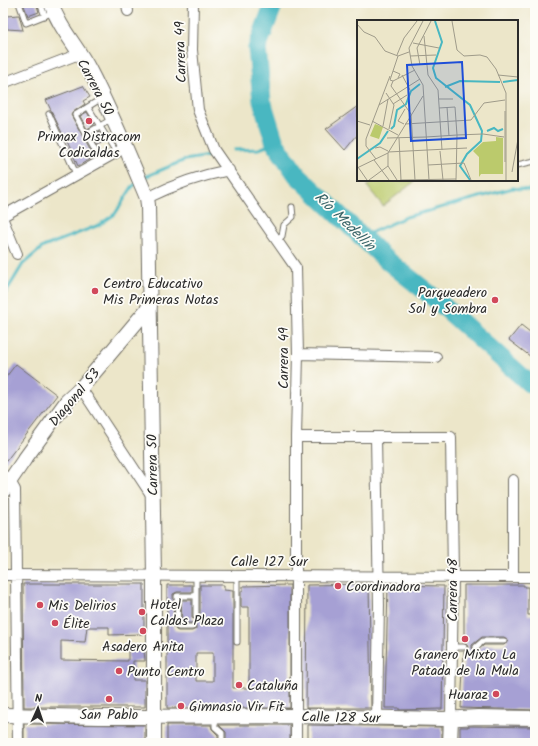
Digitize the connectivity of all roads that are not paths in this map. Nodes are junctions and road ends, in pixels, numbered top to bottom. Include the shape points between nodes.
1 (19, 3) edge
2 (40, 3) edge
3 (193, 3) edge
4 (50, 10) edge
5 (79, 54) junction
6 (3, 83) edge
7 (103, 97) junction
8 (88, 107) junction
9 (49, 114) dead end
10 (113, 118) junction
11 (100, 126) junction
12 (86, 134) junction
13 (121, 149) junction
14 (101, 160) junction
15 (535, 161) edge
16 (518, 165) edge
17 (229, 170) junction
18 (76, 174) junction
19 (145, 193) junction
20 (292, 207) dead end
21 (3, 216) edge
22 (3, 220) edge
23 (278, 240) junction
24 (17, 254) dead end
25 (150, 306) junction
26 (298, 354) junction
27 (436, 357) dead end
28 (81, 388) junction
29 (296, 437) junction
30 (376, 437) junction
31 (513, 480) dead end
32 (5, 482) edge
33 (152, 496) junction
34 (3, 575) edge
35 (15, 575) junction
36 (154, 575) junction
37 (196, 575) junction
38 (237, 575) junction
39 (295, 575) junction
40 (379, 576) junction
41 (453, 576) junction
42 (513, 577) junction
43 (535, 577) edge
44 (196, 596) junction
45 (196, 616) dead end
46 (192, 627) dead end
47 (504, 641) dead end
48 (237, 642) dead end
49 (452, 647) junction
50 (464, 647) dead end
51 (476, 647) dead end
52 (10, 715) edge
53 (154, 716) junction
54 (215, 716) junction
55 (295, 716) junction
56 (377, 718) junction
57 (450, 718) junction
58 (535, 718) edge
59 (18, 743) edge
60 (154, 743) edge
61 (222, 743) edge
62 (296, 743) edge
63 (450, 743) edge

1 - 4 lane via 26,23
2 - 4 lane
3 - 17 street, Carrera 49 via 192,50 198,110 214,150
4 - 5 main road, Carrera 50
5 - 6 street
5 - 7 main road, Carrera 50
7 - 8 lane
7 - 10 main road, Carrera 50
8 - 11 lane
8 - 12 lane via 75,115
9 - 18 lane
10 - 11 lane
10 - 13 main road, Carrera 50
11 - 12 lane
11 - 13 lane
12 - 14 lane
13 - 14 street
13 - 19 main road, Carrera 50 via 137,173
14 - 18 street
15 - 16 lane
17 - 19 street
17 - 23 street, Carrera 49
18 - 21 street
19 - 25 main road, Carrera 50 via 149,228
20 - 23 lane via 293,217 284,225 282,236
22 - 24 street
23 - 26 street, Carrera 49 via 296,268
25 - 28 main road, Diagonal 53
25 - 33 main road, Carrera 50
26 - 27 street
26 - 29 street, Carrera 49
28 - 32 main road, Diagonal 53 via 67,401
28 - 33 street
29 - 30 street
29 - 39 street, Carrera 49
30 - 40 street
30 - 41 street, Carrera 48 via 451,437
31 - 42 street
32 - 35 street via 16,490
33 - 36 main road, Carrera 50
34 - 35 street, Calle 127 Sur
35 - 36 street, Calle 127 Sur
35 - 52 street
36 - 37 street, Calle 127 Sur
36 - 53 main road, Carrera 50
37 - 38 street, Calle 127 Sur
37 - 44 lane
38 - 39 street, Calle 127 Sur
38 - 48 lane
39 - 40 street, Calle 127 Sur
39 - 55 street, Carrera 49
40 - 41 street, Calle 127 Sur
40 - 56 street
41 - 42 street, Calle 127 Sur
41 - 49 street, Carrera 48
42 - 43 street, Calle 127 Sur
44 - 45 lane
44 - 46 lane via 177,596 178,627
47 - 51 lane via 483,641
49 - 50 lane
49 - 57 street, Carrera 48
52 - 53 main road, Calle 128 Sur
52 - 59 street
53 - 54 main road, Calle 128 Sur
53 - 60 main road, Carrera 50
54 - 55 main road, Calle 128 Sur
54 - 61 lane via 215,728 222,733
55 - 56 main road, Calle 128 Sur
55 - 62 street, Carrera 49
56 - 57 main road, Calle 128 Sur
57 - 58 main road, Calle 128 Sur
57 - 63 main road, Carrera 48

